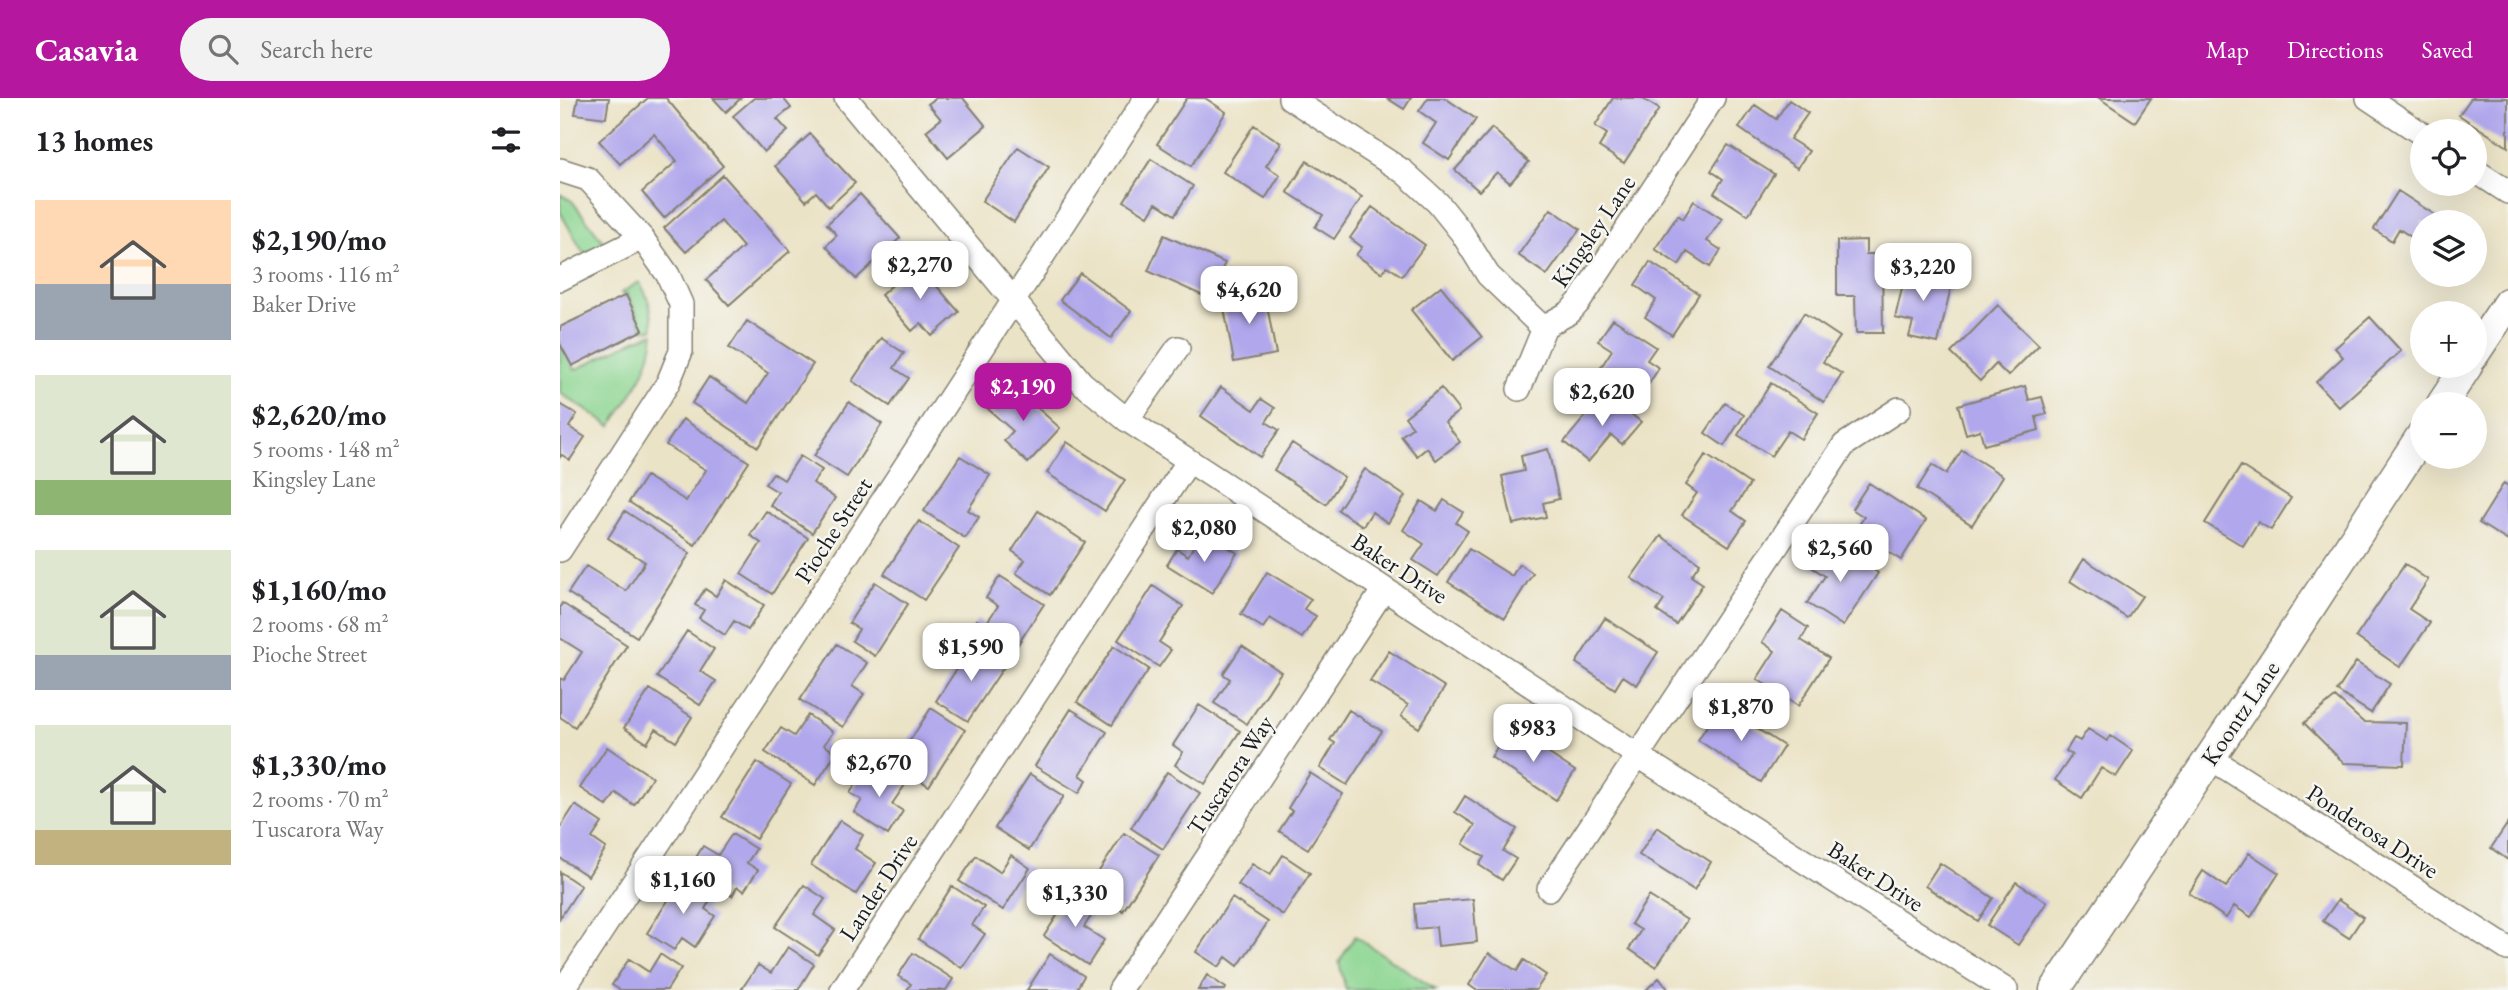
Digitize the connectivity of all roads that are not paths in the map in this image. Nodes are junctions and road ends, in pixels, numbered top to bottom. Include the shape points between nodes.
1 (846, 98) edge
2 (1146, 98) edge
3 (1290, 98) edge
4 (1713, 98) edge
5 (2368, 98) edge
6 (2410, 126) edge
7 (560, 170) edge
8 (2487, 178) edge
9 (2508, 192) edge
10 (642, 238) junction
11 (560, 279) edge
12 (1012, 302) junction
13 (2508, 303) edge
14 (1545, 326) junction
15 (2487, 334) edge
16 (1178, 348) dead end
17 (1519, 389) dead end
18 (1899, 409) dead end
19 (1127, 419) junction
20 (2410, 453) edge
21 (1188, 462) junction
22 (560, 550) edge
23 (1384, 589) junction
24 (1637, 755) junction
25 (2209, 757) junction
26 (1549, 889) dead end
27 (2508, 949) edge
28 (563, 990) edge
29 (842, 990) edge
30 (1120, 990) edge
31 (2006, 990) edge
32 (2055, 990) edge

1 - 12 street, Baker Drive
2 - 12 street, Pioche Street
3 - 14 street via 1404,172 1438,203 1488,275
4 - 14 street, Kingsley Lane via 1579,302
5 - 6 street
7 - 10 street via 588,179
8 - 9 street
10 - 11 street
10 - 22 street via 668,275 681,304 681,351 668,383
12 - 19 street, Baker Drive via 1082,383
12 - 28 street, Pioche Street
13 - 15 street
14 - 17 street
16 - 19 street
18 - 24 street via 1844,445
19 - 21 street, Baker Drive
20 - 25 street, Koontz Lane
21 - 23 street, Baker Drive
21 - 29 street, Lander Drive
23 - 24 street, Baker Drive
23 - 30 street, Tuscarora Way
24 - 26 street
24 - 31 street, Baker Drive
25 - 27 street, Ponderosa Drive
25 - 32 street, Koontz Lane

